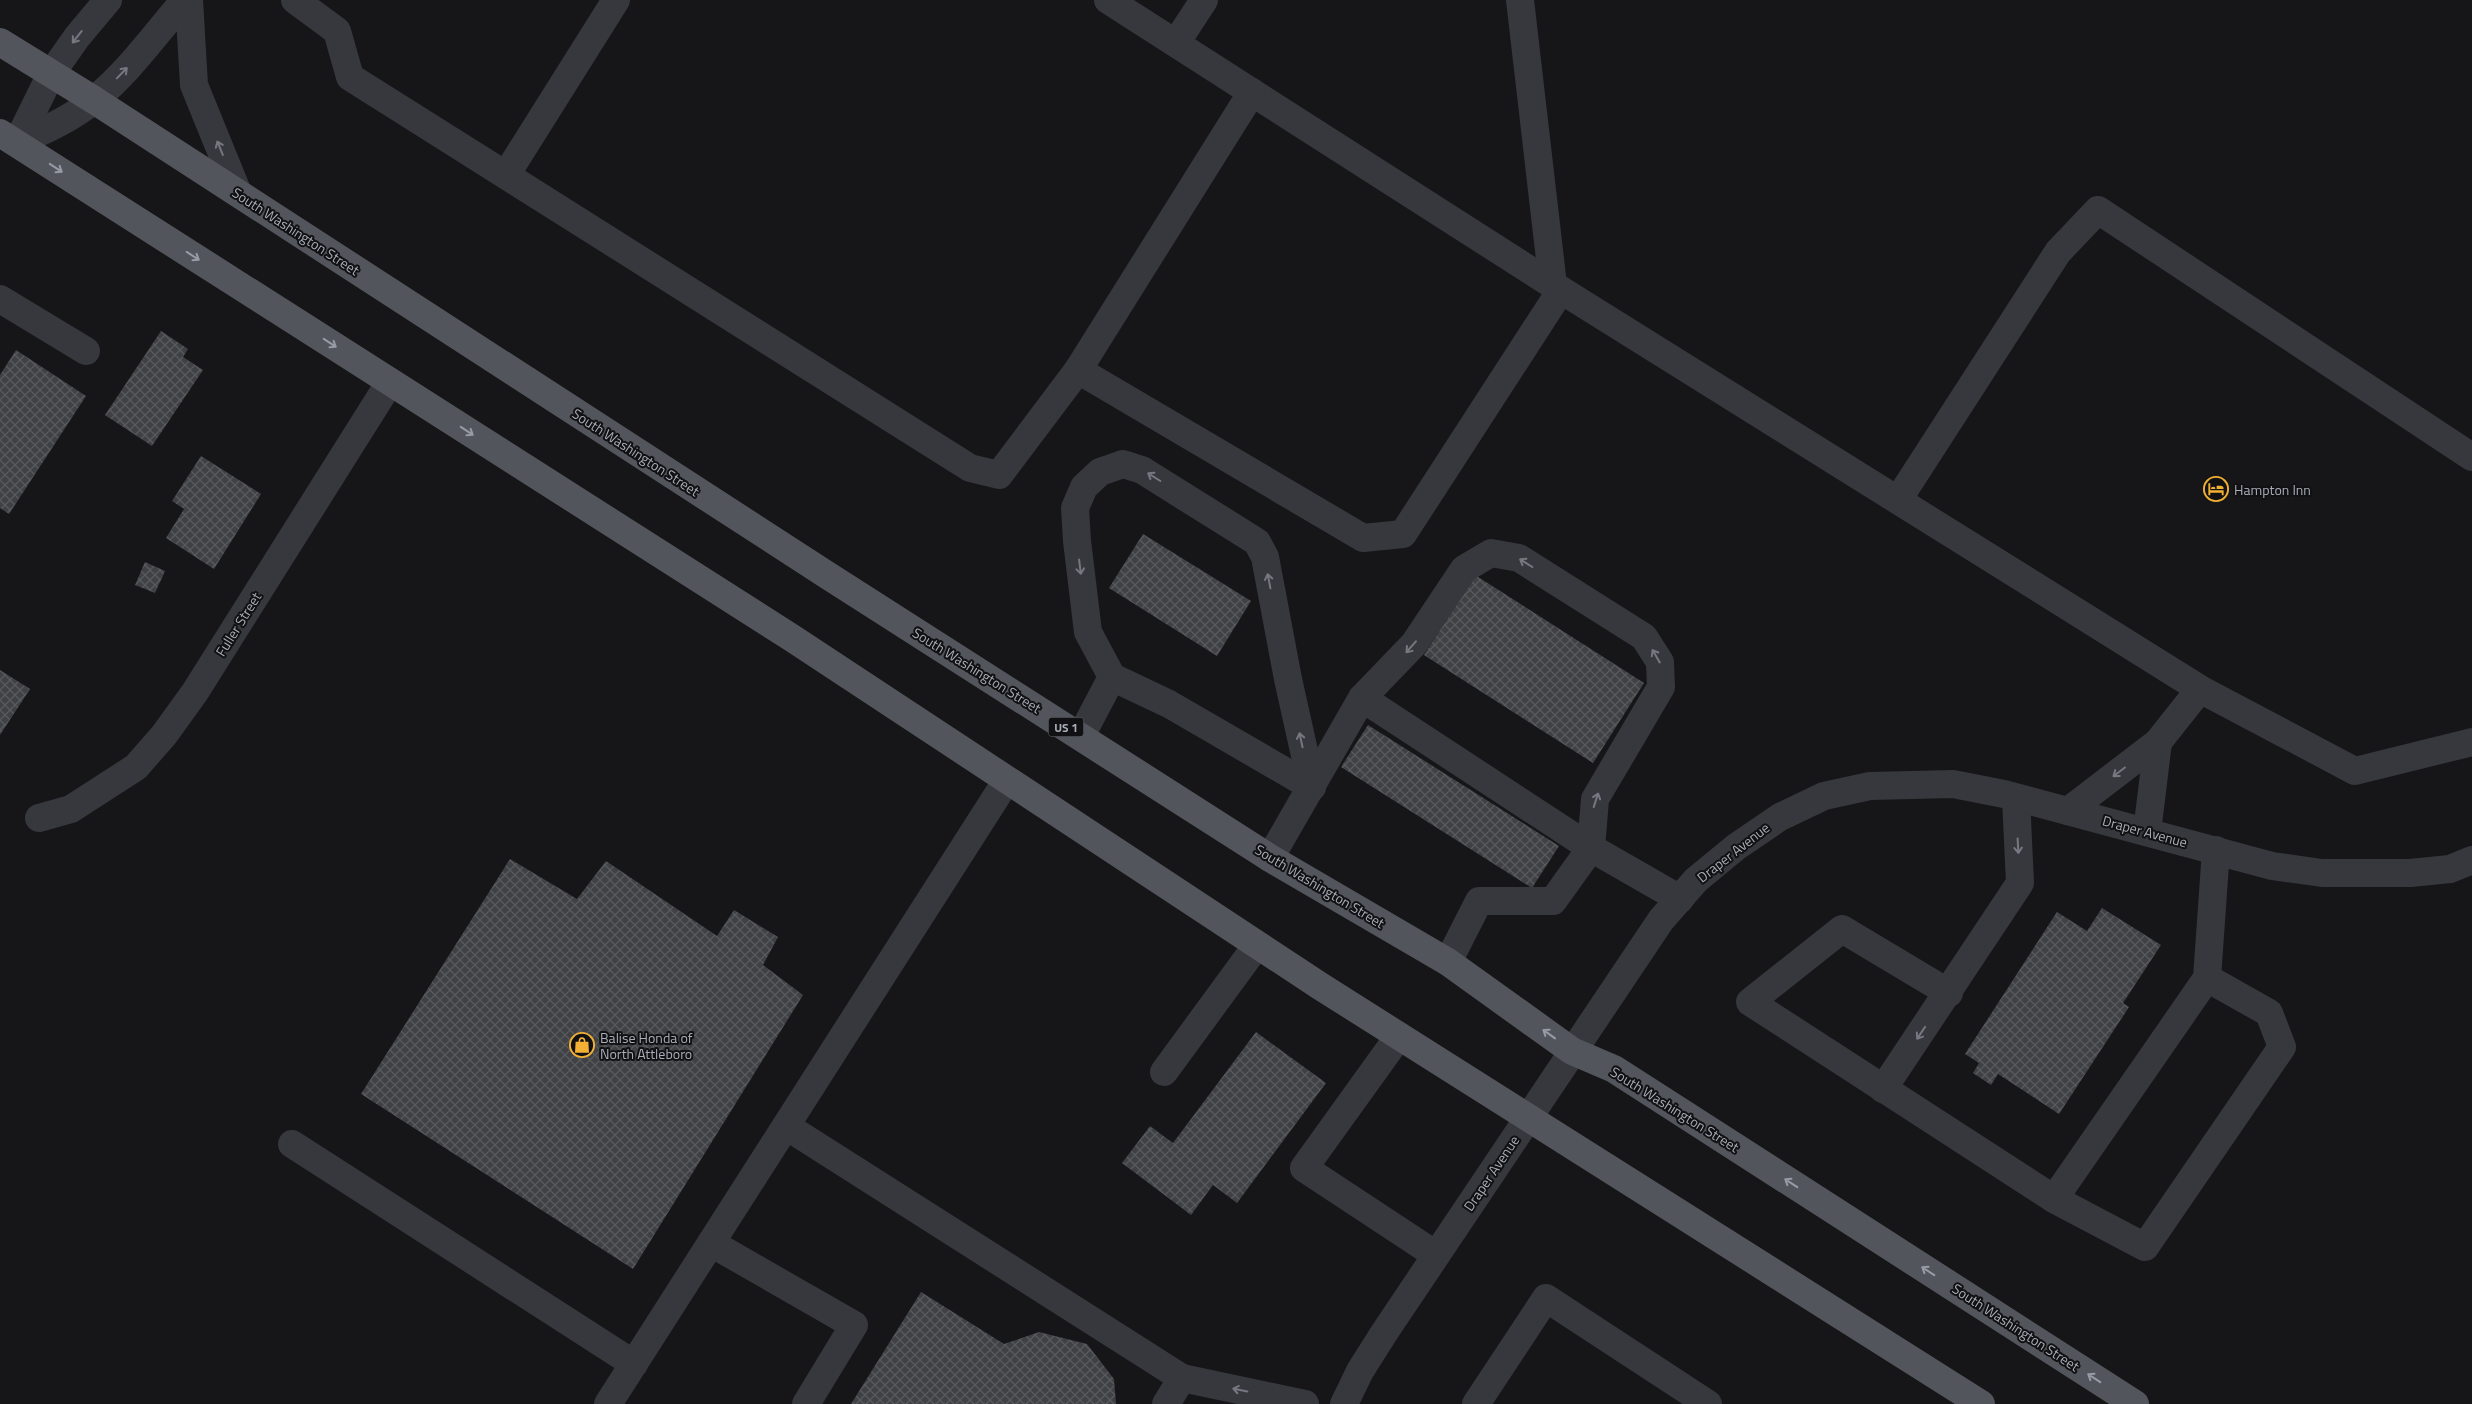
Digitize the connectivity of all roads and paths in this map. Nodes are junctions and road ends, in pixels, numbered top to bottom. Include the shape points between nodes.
1 (108, 0) edge
2 (185, 0) edge
3 (189, 0) edge
4 (295, 0) edge
5 (616, 0) edge
6 (1108, 0) edge
7 (1204, 0) edge
8 (1520, 0) edge
9 (0, 42) edge
10 (1176, 43) junction
11 (51, 74) junction
12 (1252, 92) junction
13 (94, 100) junction
14 (6, 145) edge
15 (506, 175) junction
16 (238, 193) junction
17 (1557, 287) junction
18 (0, 299) edge
19 (86, 351) dead end
20 (1078, 370) junction
21 (390, 382) junction
22 (2472, 457) edge
23 (1898, 500) junction
24 (1112, 677) junction
25 (2200, 689) junction
26 (1362, 698) junction
27 (1081, 736) junction
28 (2158, 742) junction
29 (2472, 742) edge
30 (1007, 780) junction
31 (1312, 788) junction
32 (2016, 798) junction
33 (2068, 811) junction
34 (40, 818) dead end
35 (2147, 832) junction
36 (1591, 848) junction
37 (2216, 850) junction
38 (1270, 858) junction
39 (2472, 860) edge
40 (1680, 899) junction
41 (1258, 945) junction
42 (1448, 962) junction
43 (2207, 978) junction
44 (1949, 993) junction
45 (1399, 1036) junction
46 (1572, 1051) junction
47 (1164, 1072) dead end
48 (1883, 1089) junction
49 (1528, 1118) junction
50 (786, 1126) junction
51 (292, 1144) dead end
52 (2054, 1200) junction
53 (712, 1243) junction
54 (1436, 1255) junction
55 (634, 1364) junction
56 (1182, 1378) junction
57 (608, 1404) edge
58 (806, 1404) edge
59 (1166, 1404) edge
60 (1305, 1404) edge
61 (1344, 1404) edge
62 (1476, 1404) edge
63 (1708, 1404) edge
64 (1981, 1404) edge
65 (2135, 1404) edge

1 -> 11 street
13 -> 2 street via 124,71
16 -> 3 street via 194,85
4 - 15 street via 337,31 350,76
5 - 15 street
6 - 10 street
7 - 10 street
8 - 17 street
9 - 11 main road, South Washington Street / US 1
10 - 12 street
11 - 13 main road, South Washington Street / US 1
11 - 14 street
12 - 17 street
12 - 20 street
13 - 14 street via 57,124
13 - 16 main road, South Washington Street / US 1
14 -> 21 main road
15 - 20 street via 970,468 1000,475
16 - 27 main road, South Washington Street / US 1
17 - 20 street via 1403,534 1363,538
17 - 23 street
18 - 19 street
21 -> 30 main road via 792,638
21 - 34 street, Fuller Street via 195,692 164,735 136,767 107,787 71,809
22 - 23 street via 2098,210 2058,252
23 - 25 street
24 - 27 street
24 - 31 street via 1169,704
31 -> 24 street via 1265,557 1257,542 1142,470 1123,464 1100,472 1084,487 1075,508 1088,632
25 - 28 street
25 - 29 street via 2355,771
26 - 31 street
26 - 36 street
36 -> 26 street via 1595,799 1661,687 1660,662 1644,637 1519,558 1491,553 1464,569 1414,644
27 - 38 main road, South Washington Street / US 1
28 -> 33 street
28 - 35 street
30 - 41 main road
30 - 50 street
31 - 38 street
32 - 33 street, Draper Avenue
32 - 40 street, Draper Avenue via 1953,784 1870,786 1824,796 1780,816 1736,846 1696,880
32 -> 44 street via 2020,883
33 - 35 street, Draper Avenue
35 - 37 street, Draper Avenue
36 - 40 street
36 - 42 street via 1553,900 1479,901
37 - 39 street, Draper Avenue via 2272,866 2322,873 2410,873 2450,869
37 - 43 street
38 - 42 main road, South Washington Street / US 1
40 - 46 street, Draper Avenue via 1634,958
41 - 45 main road
41 - 47 street
46 -> 42 main road, South Washington Street / US 1
43 - 52 street
43 - 52 street via 2269,1013 2282,1047 2145,1247
44 -> 48 street
44 - 48 street via 1842,929 1750,1002
45 - 49 main road
45 - 54 street via 1304,1168
46 - 49 street, Draper Avenue
65 -> 46 main road, South Washington Street / US 1 via 1614,1069
48 - 52 street
49 - 54 street, Draper Avenue
49 - 64 main road
50 - 53 street
50 - 56 street
51 - 55 street
53 - 55 street
53 - 58 street via 854,1325
54 - 61 street, Draper Avenue via 1360,1371
55 - 57 street
56 - 59 street
60 -> 56 street
62 - 63 street via 1546,1298

